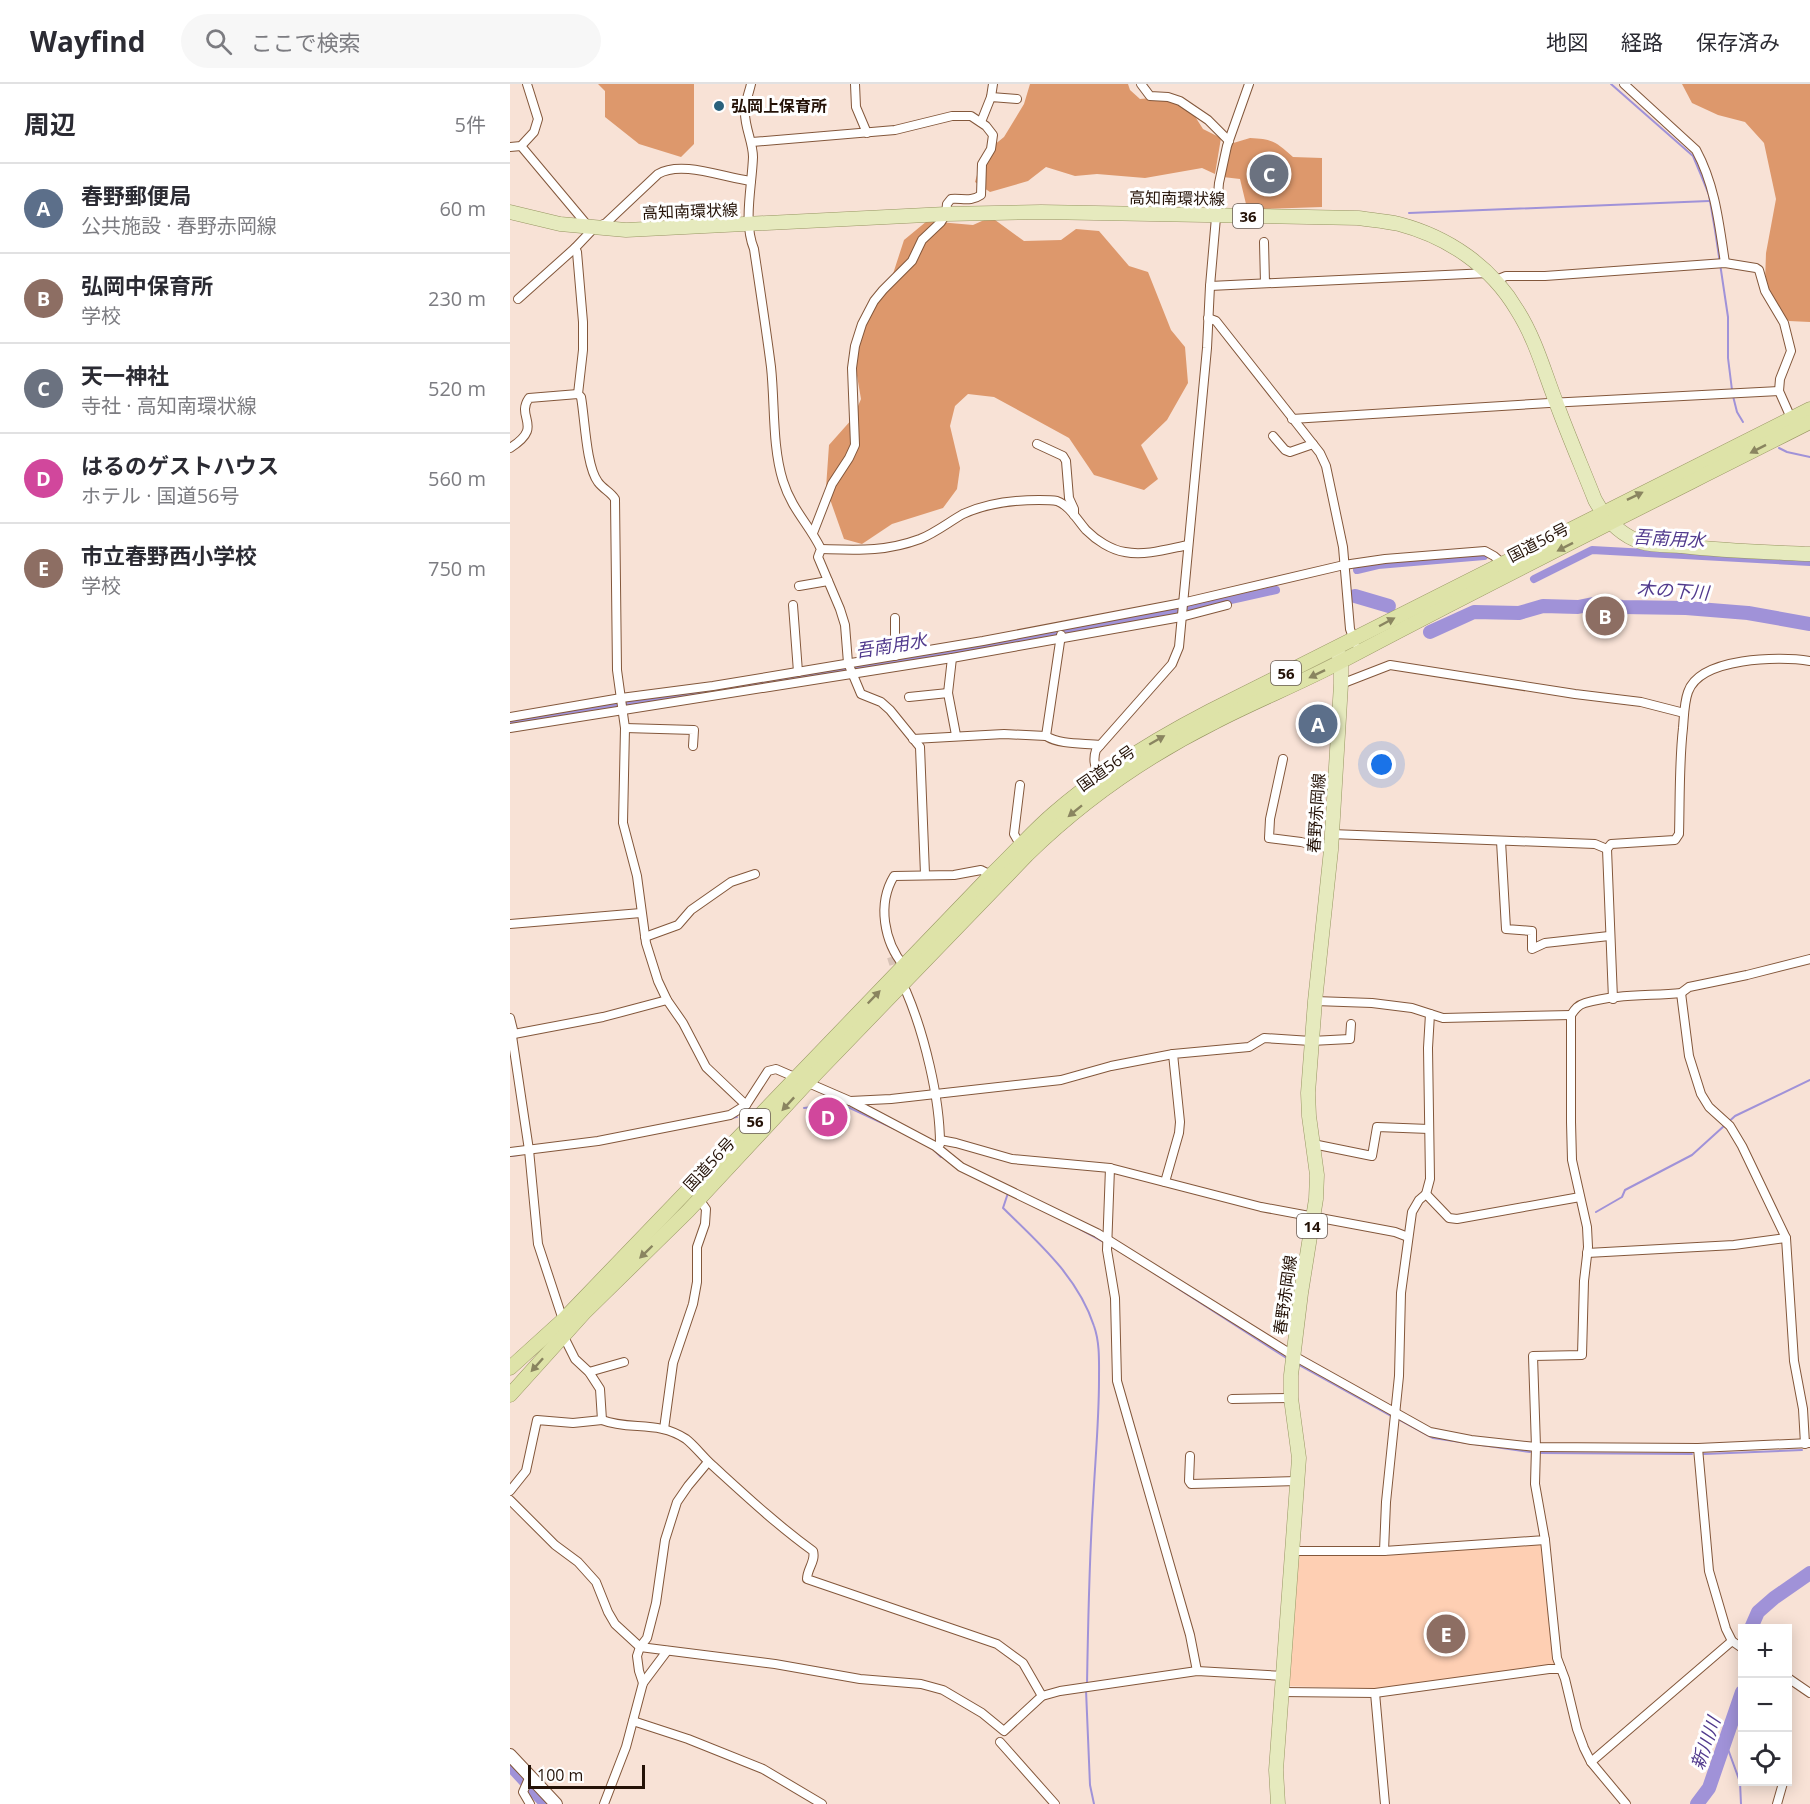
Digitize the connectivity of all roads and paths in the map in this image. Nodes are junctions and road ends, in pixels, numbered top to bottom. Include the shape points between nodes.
1 (527, 84) edge
2 (750, 84) edge
3 (855, 84) edge
4 (993, 84) edge
5 (1141, 84) edge
6 (1249, 84) edge
7 (1624, 84) edge
8 (991, 97) junction
9 (1017, 99) dead end
10 (981, 122) junction
11 (867, 133) junction
12 (1229, 141) junction
13 (752, 142) junction
14 (521, 146) junction
15 (510, 147) edge
16 (751, 181) junction
17 (510, 212) edge
18 (946, 214) junction
19 (1215, 215) junction
20 (750, 225) junction
21 (591, 227) junction
22 (1264, 242) dead end
23 (575, 248) junction
24 (1721, 263) junction
25 (1492, 277) junction
26 (1265, 283) junction
27 (1210, 286) junction
28 (518, 299) dead end
29 (1208, 318) junction
30 (1779, 392) junction
31 (578, 394) junction
32 (1556, 402) junction
33 (1810, 409) edge
34 (1791, 418) junction
35 (1292, 419) junction
36 (1810, 422) edge
37 (1273, 436) dead end
38 (1037, 444) dead end
39 (1313, 444) junction
40 (510, 448) edge
41 (1074, 515) junction
42 (1606, 518) junction
43 (813, 532) junction
44 (1188, 545) junction
45 (821, 549) junction
46 (1810, 554) edge
47 (1502, 563) junction
48 (1344, 565) junction
49 (828, 582) junction
50 (799, 585) dead end
51 (793, 605) dead end
52 (1227, 605) dead end
53 (1181, 610) junction
54 (895, 618) dead end
55 (1061, 627) junction
56 (1060, 638) junction
57 (1356, 645) junction
58 (1336, 648) junction
59 (895, 656) junction
60 (952, 658) junction
61 (1810, 661) edge
62 (1341, 662) junction
63 (850, 669) junction
64 (798, 672) junction
65 (1341, 684) junction
66 (948, 693) junction
67 (909, 697) dead end
68 (622, 705) junction
69 (1684, 713) junction
70 (510, 717) edge
71 (510, 728) edge
72 (625, 728) junction
73 (956, 735) junction
74 (1046, 736) junction
75 (913, 739) junction
76 (1101, 745) junction
77 (693, 746) dead end
78 (1282, 759) dead end
79 (1103, 781) junction
80 (1020, 786) dead end
81 (1331, 834) junction
82 (1501, 841) junction
83 (1021, 846) junction
84 (1331, 849) junction
85 (1607, 849) junction
86 (755, 874) dead end
87 (925, 874) junction
88 (991, 875) junction
89 (641, 913) junction
90 (510, 924) edge
91 (886, 931) junction
92 (1609, 936) junction
93 (645, 937) junction
94 (891, 957) tunnel mouth
95 (1810, 959) edge
96 (904, 966) junction
97 (901, 986) junction
98 (1681, 993) junction
99 (1613, 999) junction
100 (667, 1000) junction
101 (1315, 1001) junction
102 (906, 1002) dead end
103 (1430, 1014) junction
104 (1571, 1015) junction
105 (510, 1018) edge
106 (1351, 1024) dead end
107 (920, 1030) junction
108 (512, 1036) edge
109 (1311, 1041) junction
110 (1173, 1054) junction
111 (801, 1080) junction
112 (935, 1095) junction
113 (849, 1101) junction
114 (746, 1105) junction
115 (1429, 1129) junction
116 (940, 1140) junction
117 (1313, 1144) junction
118 (529, 1150) junction
119 (940, 1151) junction
120 (510, 1152) edge
121 (1110, 1168) junction
122 (1165, 1182) junction
123 (1426, 1194) junction
124 (1580, 1197) junction
125 (699, 1199) junction
126 (1313, 1217) junction
127 (1408, 1237) junction
128 (1786, 1238) junction
129 (1108, 1240) junction
130 (1587, 1253) junction
131 (563, 1320) junction
132 (563, 1335) junction
133 (1293, 1356) junction
134 (624, 1362) dead end
135 (510, 1368) edge
136 (589, 1372) junction
137 (510, 1395) edge
138 (1291, 1398) junction
139 (1232, 1399) dead end
140 (1395, 1413) junction
141 (602, 1420) junction
142 (664, 1429) junction
143 (1808, 1444) edge
144 (1536, 1447) junction
145 (1698, 1448) junction
146 (1190, 1456) dead end
147 (708, 1462) junction
148 (1297, 1481) junction
149 (510, 1491) edge
150 (510, 1500) edge
151 (1545, 1539) junction
152 (1292, 1551) junction
153 (1384, 1551) junction
154 (1732, 1641) junction
155 (1738, 1645) edge
156 (640, 1647) junction
157 (667, 1650) junction
158 (1561, 1669) junction
159 (1197, 1671) junction
160 (1283, 1676) junction
161 (1792, 1681) edge
162 (643, 1683) junction
163 (1282, 1692) junction
164 (1375, 1693) junction
165 (1810, 1693) edge
166 (1042, 1696) junction
167 (633, 1721) junction
168 (1000, 1742) dead end
169 (510, 1755) edge
170 (1592, 1762) junction
171 (530, 1776) junction
172 (1782, 1786) edge
173 (530, 1804) edge
174 (556, 1804) edge
175 (604, 1804) edge
176 (822, 1804) edge
177 (1055, 1804) edge
178 (1278, 1804) edge
179 (1385, 1804) edge
180 (1626, 1804) edge
181 (1777, 1804) edge

1 - 14 street via 538,119 534,132
2 - 13 street via 744,113
3 - 11 street via 856,107
4 - 8 street
5 - 12 street via 1149,96 1168,97 1194,110
6 - 12 street
7 - 24 street via 1699,157 1714,195
8 - 9 street
8 - 10 street
10 - 11 street via 971,116 952,116
10 - 18 street via 993,135 991,149 982,164 981,195 969,200 951,198
11 - 13 street
12 - 19 street
13 - 16 street
14 - 15 street
14 - 21 street
16 - 20 street
16 - 21 street via 668,168 606,223
17 - 21 main road, 高知南環状線 / 36
18 - 19 main road, 高知南環状線 / 36
18 - 20 main road, 高知南環状線 / 36
18 - 43 street via 922,240 912,261 874,301 862,324 852,368 855,445 832,484
19 - 25 main road, 高知南環状線 / 36 via 1358,218 1397,223 1454,246
19 - 27 street
20 - 21 main road, 高知南環状線 / 36
20 - 43 street via 783,480 793,507
21 - 23 street
22 - 26 street
23 - 28 street
23 - 31 street via 583,322
24 - 25 street
24 - 30 street via 1759,270 1785,323 1791,351
25 - 26 street
25 - 32 main road, 高知南環状線 / 36 via 1528,330
26 - 27 street
27 - 29 street
29 - 35 street via 1216,321
29 - 44 street
30 - 32 street
30 - 34 street
31 - 40 street via 529,398 525,439
31 - 68 street via 592,469 615,499 617,670
32 - 35 street
32 - 42 main road, 高知南環状線 / 36
33 - 34 highway, 国道56号 / 56
42 -> 34 highway, 国道56号 / 56
35 - 39 street
36 -> 42 highway, 国道56号 / 56
37 - 39 street via 1290,452
38 - 41 street via 1064,456
39 - 48 street via 1326,466
41 - 44 street via 1098,540 1126,552 1146,553
41 - 45 street via 1058,501 990,504 921,538 893,547 863,551
42 - 46 main road via 1642,542
42 - 47 highway, 国道56号 / 56
42 -> 57 highway, 国道56号 / 56
43 - 45 street
44 - 53 street
45 - 49 street via 818,557
47 - 48 street via 1485,551
57 -> 47 highway, 国道56号 / 56
48 - 53 street
48 - 57 street via 1350,629
49 - 50 street
49 - 63 street via 845,625
51 - 64 street
52 - 53 street
53 - 55 street
53 - 56 street
53 - 76 street via 1179,647 1172,664
54 - 59 street
55 - 56 street
55 - 59 street
56 - 60 street
56 - 74 street
57 - 58 highway, 国道56号 / 56
57 - 62 highway, 国道56号 / 56
58 - 62 main road, 春野赤岡線 / 14
79 -> 58 highway, 国道56号 / 56 via 1134,753 1174,730
59 - 63 street
60 - 63 street
60 - 66 street
61 - 69 street via 1760,658 1722,666 1696,678 1688,691
62 - 65 main road, 春野赤岡線 / 14
62 -> 79 highway, 国道56号 / 56
63 - 64 street
63 - 68 street
63 - 75 street via 861,694 890,710
64 - 68 street
65 - 69 street via 1390,665 1641,702
65 - 81 main road, 春野赤岡線 / 14
66 - 67 street
66 - 73 street
68 - 70 street
68 - 71 street
68 - 72 street
69 - 85 street via 1679,834 1675,840 1611,844
72 - 77 street via 694,730
72 - 89 street via 624,822
73 - 74 street
73 - 75 street
74 - 76 street
75 - 87 street via 920,747
76 - 79 street via 1094,757
78 - 84 street via 1269,838
79 - 83 highway, 国道56号 / 56 via 1051,815
79 -> 97 highway, 国道56号 / 56
80 - 83 street via 1014,834
81 - 82 street
81 - 84 main road, 春野赤岡線 / 14
82 - 85 street via 1595,844
82 - 92 street via 1506,929 1532,931 1532,949 1568,939
83 - 88 highway, 国道56号 / 56
84 - 101 main road, 春野赤岡線 / 14
85 - 92 street
86 - 93 street via 731,882 691,910 678,925
87 - 88 street via 954,875 981,870
87 - 91 street via 894,876 884,917
88 - 96 highway, 国道56号 / 56
89 - 90 street
89 - 93 street
91 - 94 street
91 - 96 street
92 - 99 street
93 - 100 street
95 - 98 street via 1689,987
111 -> 96 highway, 国道56号 / 56
97 - 107 street via 906,990
97 - 111 highway, 国道56号 / 56
98 - 99 street
98 - 128 street via 1693,1072 1701,1094 1742,1146
99 - 104 street via 1584,1003
100 - 108 street
100 - 114 street via 706,1067
101 - 103 street via 1412,1008
101 - 109 main road, 春野赤岡線 / 14
102 - 107 street via 915,1030
103 - 104 street via 1443,1018
103 - 115 street
104 - 124 street via 1570,1122 1572,1160
105 - 108 street
106 - 109 street via 1350,1039
107 - 112 street
108 - 118 street
109 - 110 street via 1264,1038 1249,1047
109 - 117 main road, 春野赤岡線 / 14 via 1308,1093
110 - 112 street via 1061,1080
110 - 122 street via 1180,1122
111 - 113 street
111 - 114 street via 776,1069 768,1071
111 -> 125 highway, 国道56号 / 56
111 - 131 highway, 国道56号 / 56
112 - 113 street
112 - 116 street
113 - 119 street
114 - 118 street via 730,1115
115 - 117 street via 1377,1127 1372,1156
115 - 123 street via 1430,1179
116 - 119 street
116 - 121 street via 1012,1159
117 - 126 main road, 春野赤岡線 / 14 via 1317,1174
118 - 120 street
118 - 131 street via 538,1244
119 - 129 street via 961,1167
121 - 122 street
121 - 129 street
122 - 126 street
123 - 124 street via 1449,1218 1457,1220
123 - 127 street via 1412,1212
124 - 130 street via 1587,1227
125 -> 132 highway, 国道56号 / 56
125 - 142 street via 706,1209 697,1247 698,1282 673,1363
126 - 127 street
126 - 133 main road, 春野赤岡線 / 14
127 - 140 street
128 - 130 street via 1734,1245
128 - 143 street via 1794,1361
129 - 133 street
129 - 159 street via 1115,1298 1117,1381
130 - 144 street via 1582,1355 1533,1356
131 - 132 street
131 - 135 highway, 56
132 - 136 street via 575,1359
132 -> 137 highway, 56
133 - 138 main road, 春野赤岡線 / 14
133 - 140 street
134 - 136 street
136 - 141 street via 600,1389
138 - 139 street
138 - 148 main road, 春野赤岡線 / 14 via 1299,1458
140 - 144 street via 1443,1435
140 - 153 street
141 - 142 street
141 - 149 street via 537,1420 526,1471
142 - 147 street via 686,1439
143 - 145 street
144 - 145 street
144 - 151 street via 1535,1484
145 - 154 street via 1709,1571
146 - 148 street via 1191,1484
147 - 156 street via 677,1502 665,1540 656,1603 647,1638
147 - 166 street via 813,1551 815,1556 807,1579 997,1644 1023,1664
148 - 152 main road, 春野赤岡線 / 14
150 - 156 street via 596,1582 615,1624
151 - 153 street
151 - 158 street
152 - 153 street
152 - 160 main road, 春野赤岡線 / 14
154 - 155 street
154 - 170 street
156 - 157 street
156 - 162 street via 637,1656
157 - 162 street
157 - 166 street via 860,1679 921,1684 943,1690 1004,1731
158 - 164 street
158 - 170 street via 1577,1729
159 - 160 street
159 - 166 street
160 - 163 main road, 春野赤岡線 / 14
161 - 165 street
162 - 167 street
163 - 164 street
163 - 178 main road, 春野赤岡線 / 14 via 1276,1770
164 - 179 street
167 - 175 street
167 - 176 street via 763,1769
168 - 177 street
169 - 171 main road
170 - 180 street
171 - 173 street via 523,1792
171 - 174 main road
172 - 181 street

